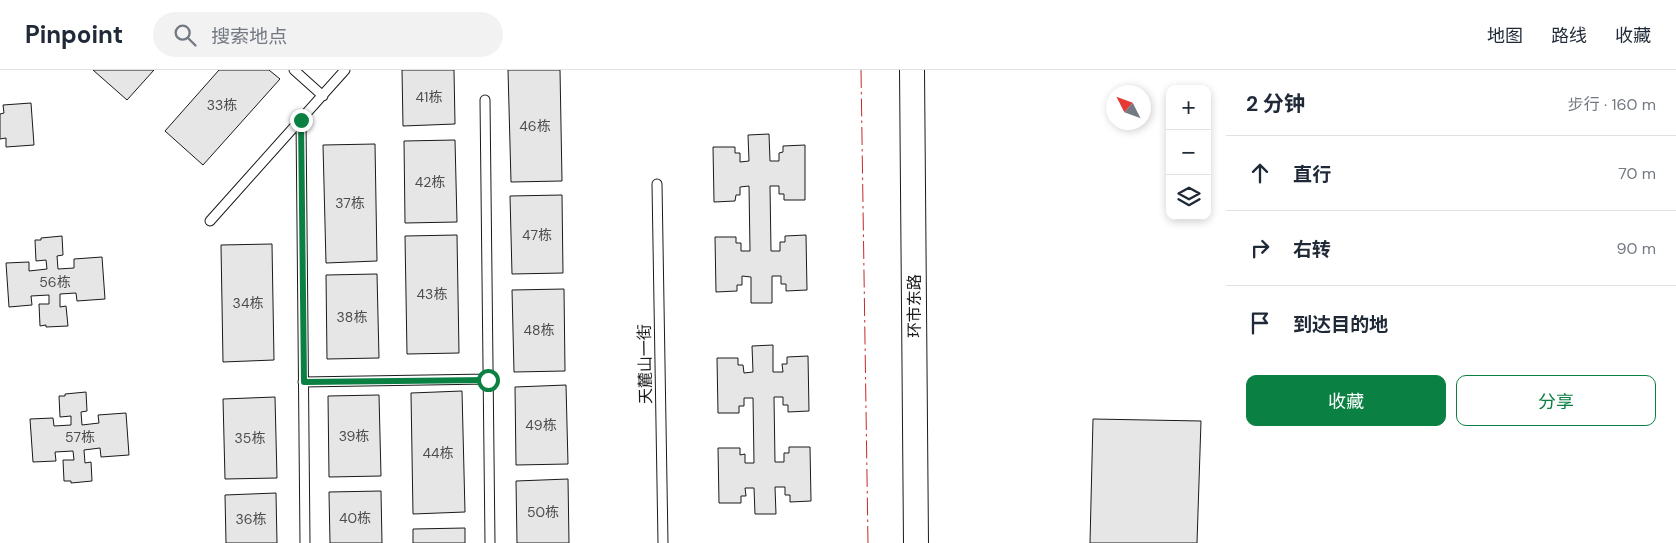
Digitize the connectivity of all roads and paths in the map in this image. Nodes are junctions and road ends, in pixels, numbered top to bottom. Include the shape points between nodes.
1 (294, 70) edge
2 (345, 70) edge
3 (912, 70) edge
4 (323, 96) junction
5 (485, 100) dead end
6 (301, 120) junction
7 (657, 184) dead end
8 (210, 221) dead end
9 (488, 380) junction
10 (304, 382) junction
11 (305, 543) edge
12 (490, 543) edge
13 (663, 543) edge
14 (916, 543) edge

1 - 4 lane
2 - 4 lane
3 - 14 street, 环市东路
4 - 6 lane
5 - 9 lane
6 - 8 lane
6 - 10 lane
7 - 13 lane, 天麓山一街
9 - 10 lane
9 - 12 lane
10 - 11 lane

